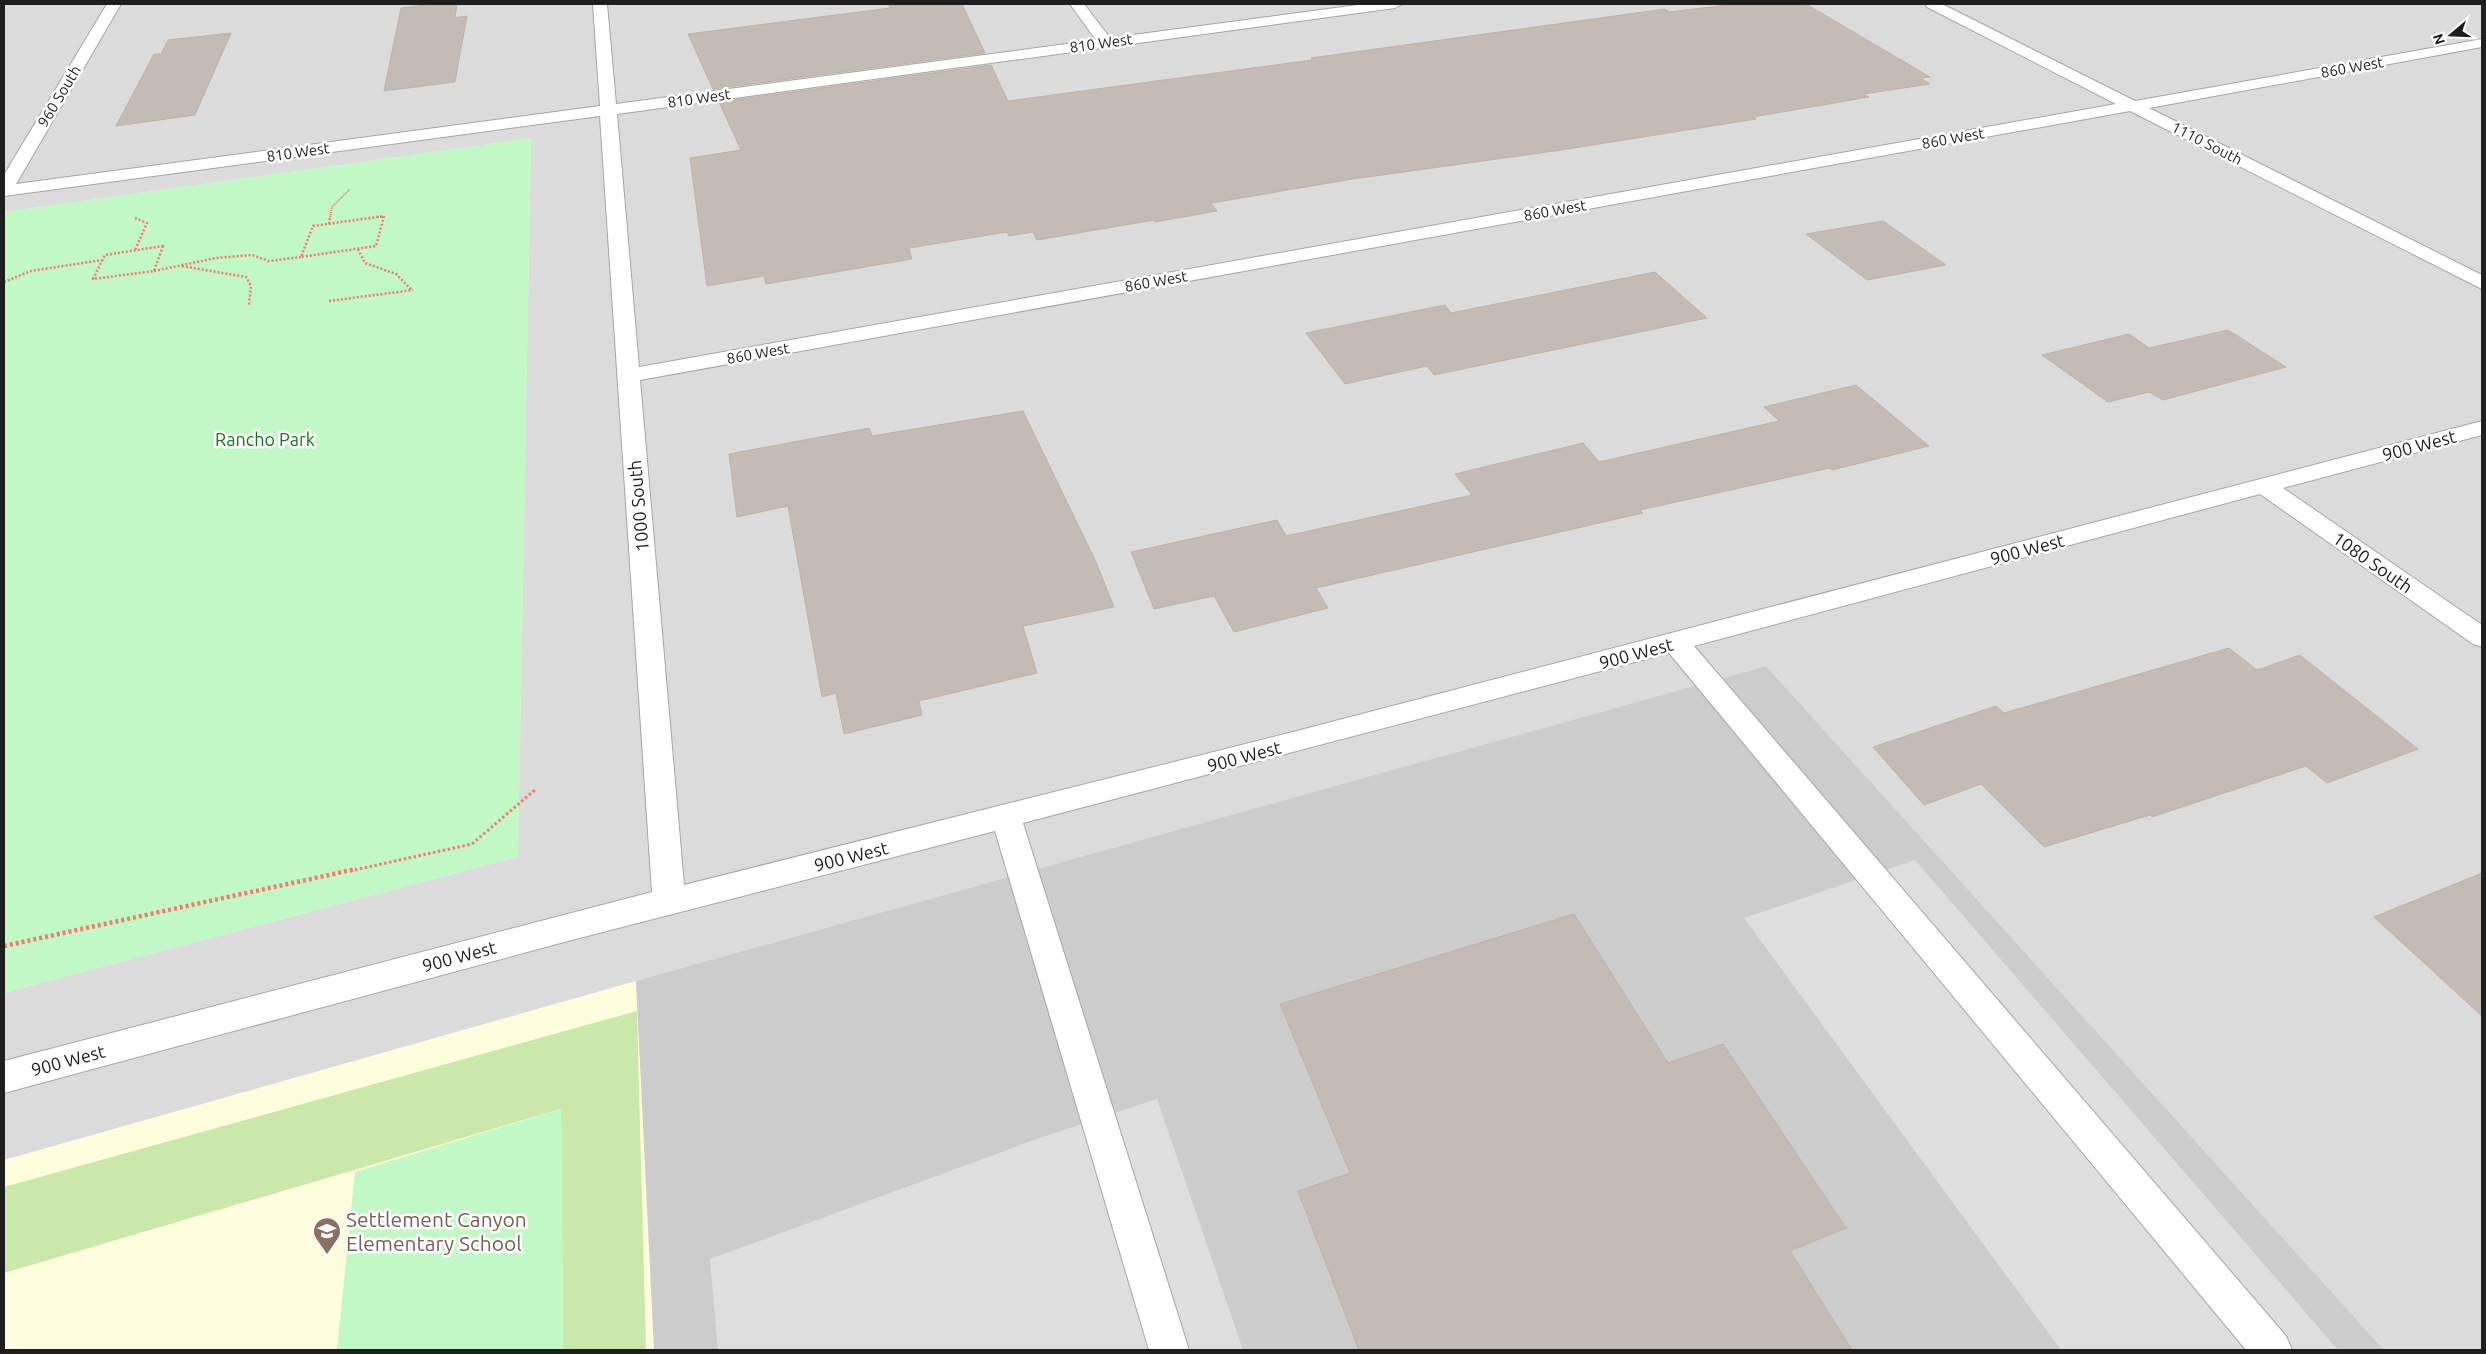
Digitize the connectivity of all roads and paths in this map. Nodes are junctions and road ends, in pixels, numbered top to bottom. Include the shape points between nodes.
1 (114, 4) edge
2 (600, 4) edge
3 (1077, 4) edge
4 (1395, 4) edge
5 (1932, 4) edge
6 (1106, 43) junction
7 (2482, 43) edge
8 (2134, 106) junction
9 (607, 110) junction
10 (353, 184) dead end
11 (4, 190) edge
12 (133, 212) dead end
13 (329, 224) junction
14 (358, 249) junction
15 (135, 250) junction
16 (301, 257) junction
17 (102, 260) junction
18 (180, 266) junction
19 (154, 271) junction
20 (4, 282) edge
21 (2482, 282) edge
22 (329, 301) dead end
23 (249, 305) dead end
24 (628, 376) junction
25 (2482, 428) edge
26 (2264, 486) junction
27 (2482, 638) edge
28 (1675, 642) junction
29 (536, 788) dead end
30 (1006, 817) junction
31 (669, 901) junction
32 (4, 946) edge
33 (4, 1077) edge
34 (1169, 1350) edge
35 (2272, 1350) edge

1 - 11 street, 960 South
2 - 9 street, 1000 South
3 - 6 street
4 - 6 street, 810 West
5 - 8 street, 1110 South
6 - 9 street, 810 West
7 - 8 street, 860 West
8 - 21 street, 1110 South
8 - 24 street, 860 West
9 - 11 street, 810 West
9 - 24 street, 1000 South
10 - 13 path via 332,207
12 - 15 path via 135,217 147,222
13 - 14 path via 384,216 376,246
13 - 16 path via 313,226
14 - 16 path
14 - 22 path via 366,263 402,276 413,290
15 - 17 path via 105,255
15 - 19 path via 163,246
16 - 18 path via 269,261 252,255
17 - 19 path via 93,279
17 - 20 path via 31,271
18 - 19 path
18 - 23 path via 246,277 251,286
24 - 31 street, 1000 South
25 - 26 street, 900 West
26 - 27 street, 1080 South
26 - 28 street, 900 West
28 - 30 street, 900 West
28 - 35 street
29 - 32 path via 472,844
30 - 31 street, 900 West
30 - 34 street
31 - 33 street, 900 West

